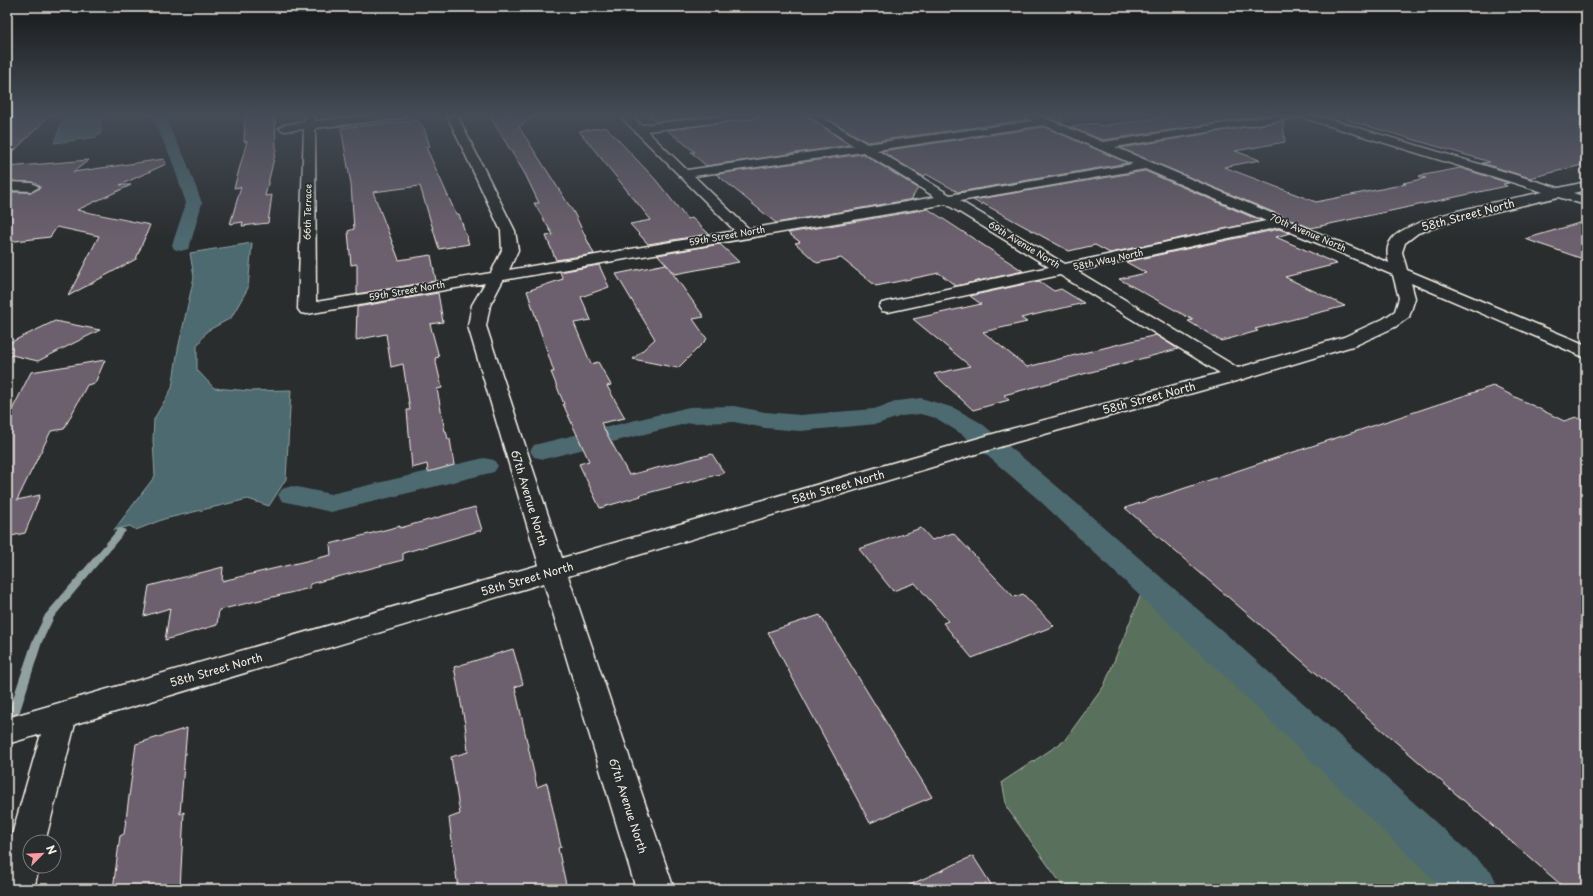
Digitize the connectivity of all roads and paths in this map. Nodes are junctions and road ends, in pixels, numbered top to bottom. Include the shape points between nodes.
1 (309, 157) edge
2 (472, 157) edge
3 (667, 157) edge
4 (805, 157) edge
5 (880, 157) edge
6 (1128, 157) edge
7 (1441, 157) edge
8 (1147, 165) junction
9 (685, 174) junction
10 (7, 186) edge
11 (1586, 186) edge
12 (32, 187) dead end
13 (1556, 192) junction
14 (946, 198) junction
15 (1586, 202) edge
16 (1281, 222) junction
17 (745, 232) junction
18 (1064, 269) junction
19 (1400, 272) junction
20 (498, 275) junction
21 (888, 307) dead end
22 (307, 309) joint
23 (1586, 352) edge
24 (1236, 375) junction
25 (553, 572) junction
26 (51, 718) junction
27 (7, 731) edge
28 (15, 889) edge
29 (655, 889) edge

1 - 22 street, 66th Terrace
2 - 20 street, 67th Avenue North via 508,230 510,250
3 - 9 street
4 - 9 street
5 - 14 street, 69th Avenue North
6 - 8 street, 70th Avenue North
7 - 13 street
8 - 14 street, 59th Street North
8 - 16 street, 70th Avenue North
9 - 17 street
10 - 12 street
11 - 13 street, 58th Street North
13 - 15 street
13 - 19 street, 58th Street North via 1413,230 1398,241 1394,252
14 - 17 street, 59th Street North
14 - 18 street, 69th Avenue North
16 - 18 street, 58th Way North
16 - 19 street, 70th Avenue North
17 - 20 street, 59th Street North
18 - 21 street, 58th Way North
18 - 24 street, 69th Avenue North
19 - 23 street, 70th Avenue North
19 - 24 street, 58th Street North via 1407,298 1403,313 1389,323 1350,341
20 - 22 street, 59th Street North
20 - 25 street, 67th Avenue North via 481,305 477,326
24 - 25 street, 58th Street North via 1008,437
25 - 26 street, 58th Street North
25 - 29 street, 67th Avenue North
26 - 27 street, 58th Street North
26 - 28 street

